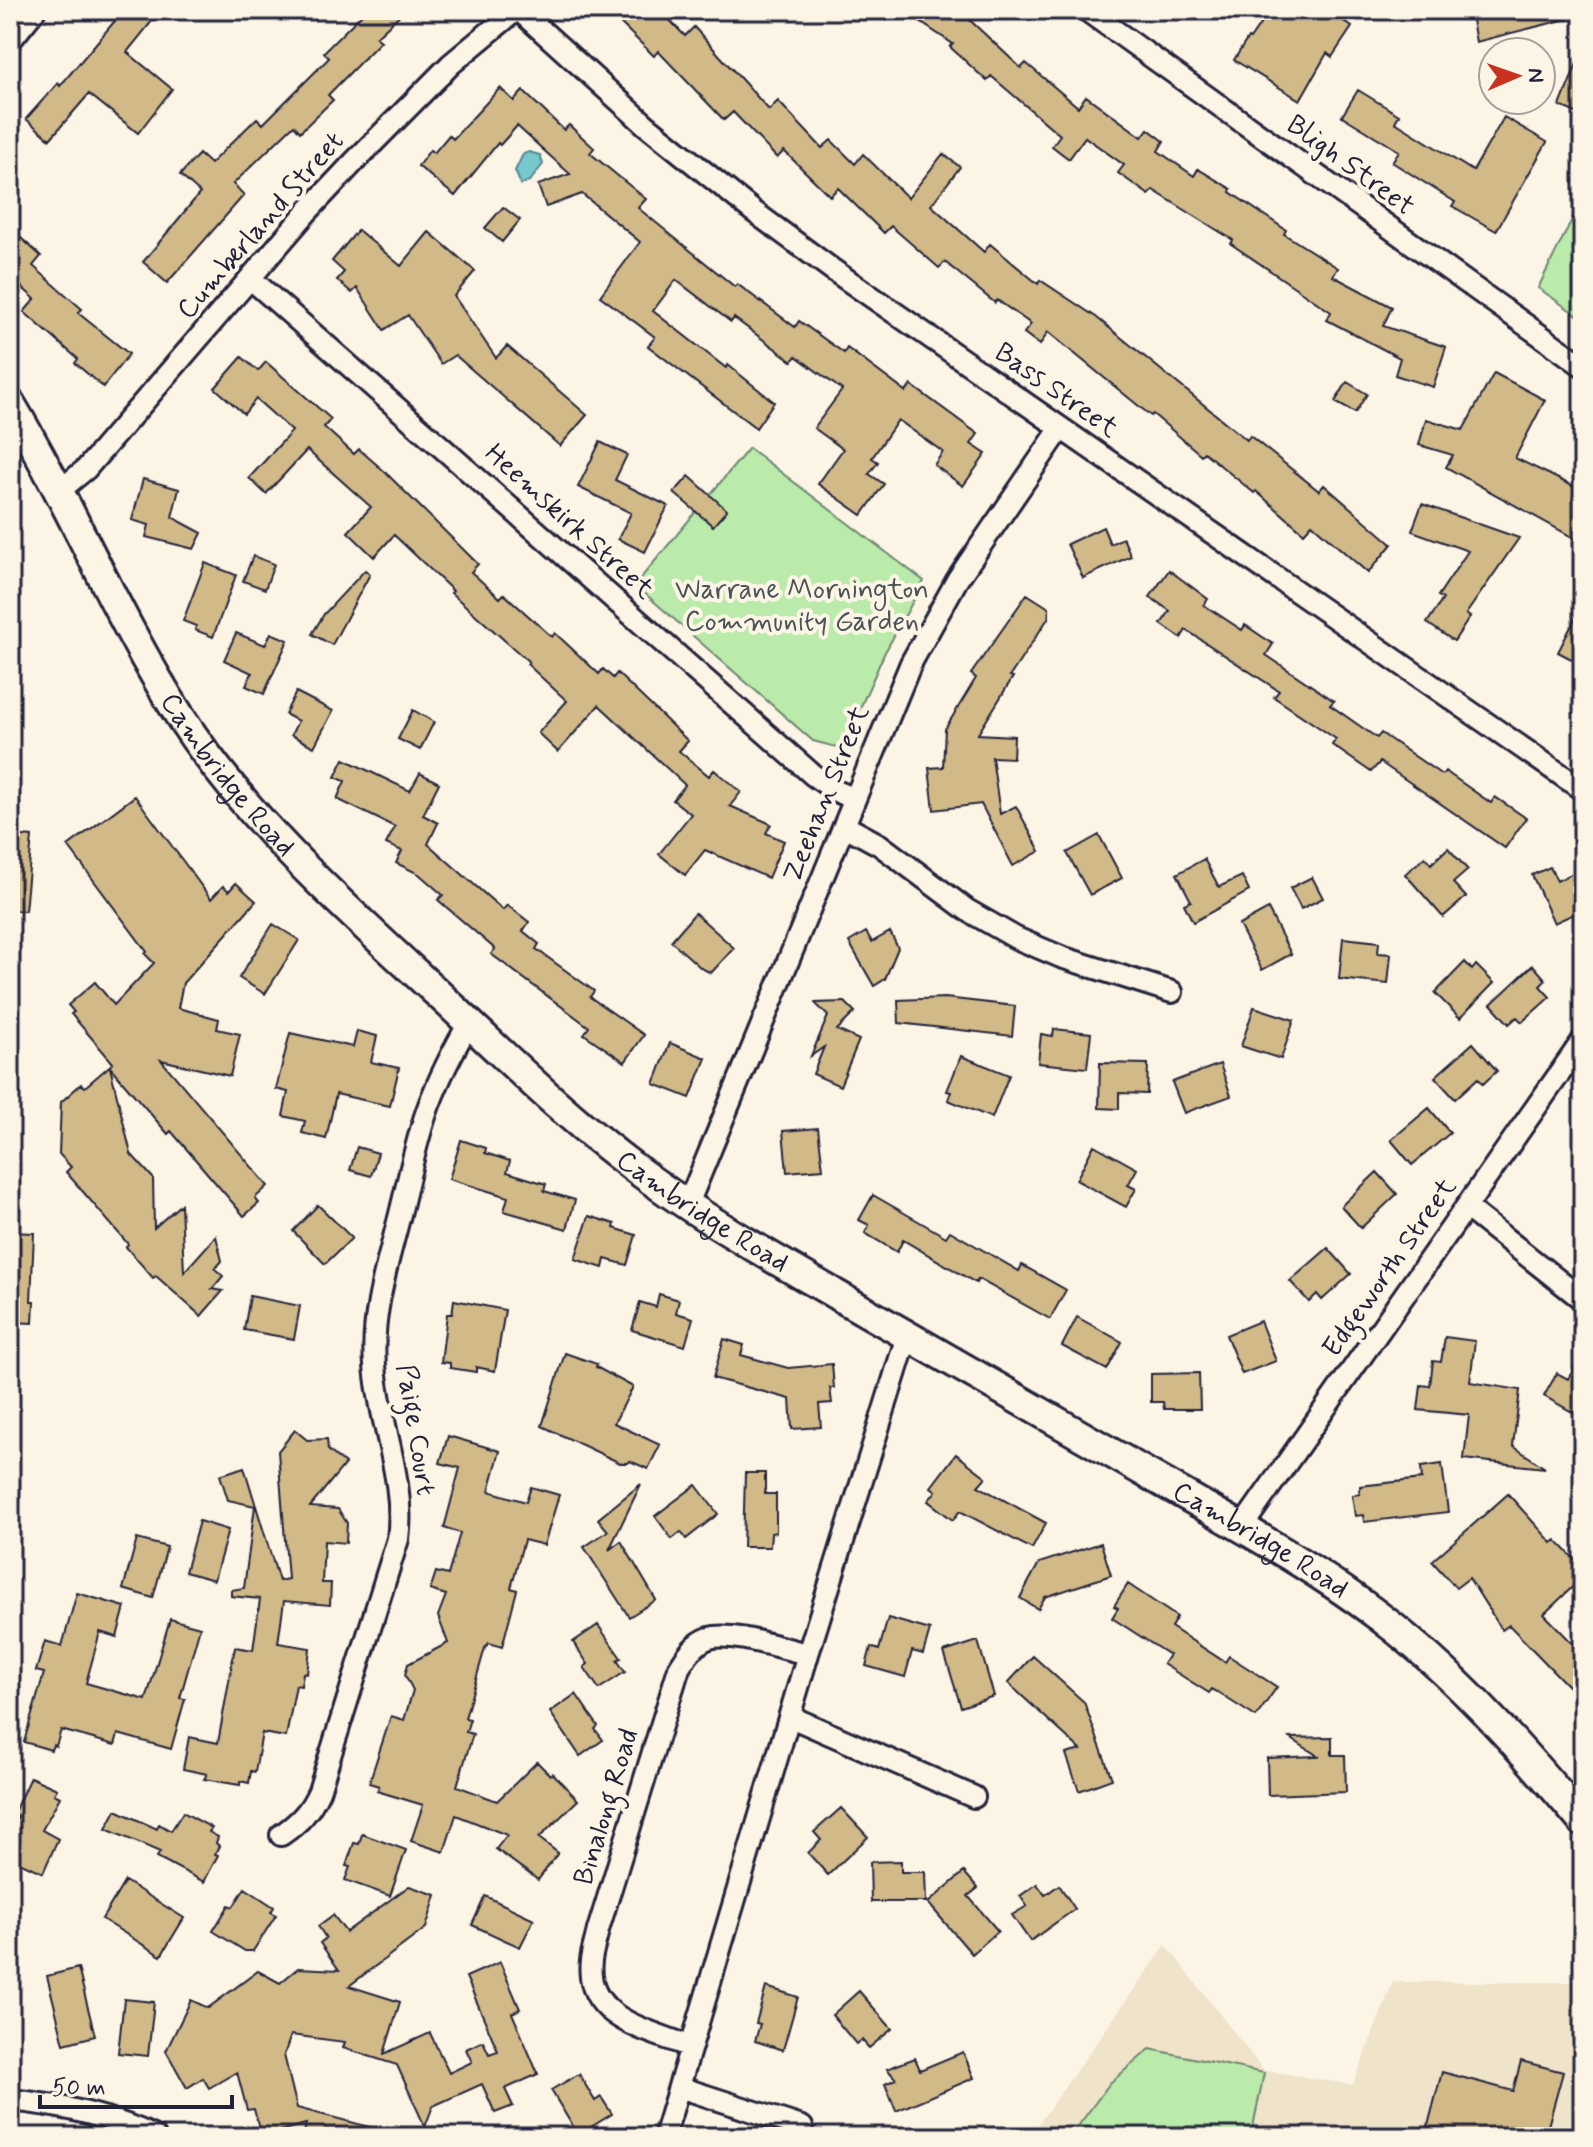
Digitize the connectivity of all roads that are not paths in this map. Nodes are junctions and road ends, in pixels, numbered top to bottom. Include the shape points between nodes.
1 (35, 10) edge
2 (518, 10) edge
3 (1086, 10) edge
4 (10, 41) edge
5 (251, 279) junction
6 (1583, 366) edge
7 (10, 403) edge
8 (1061, 428) junction
9 (59, 491) junction
10 (1583, 790) edge
11 (855, 799) junction
12 (845, 826) junction
13 (1172, 992) dead end
14 (469, 1023) junction
15 (1583, 1040) edge
16 (688, 1204) junction
17 (1467, 1208) junction
18 (1583, 1300) edge
19 (907, 1336) junction
20 (1242, 1527) junction
21 (808, 1654) junction
22 (791, 1717) junction
23 (974, 1797) dead end
24 (1583, 1822) edge
25 (281, 1835) dead end
26 (691, 2047) junction
27 (679, 2087) junction
28 (10, 2100) edge
29 (802, 2127) dead end
30 (155, 2137) edge
31 (664, 2137) edge

1 - 4 street
2 - 5 street, Cumberland Street via 451,64 364,151
2 - 8 street, Bass Street via 646,125 753,211
3 - 6 street, Bligh Street
5 - 9 street, Cumberland Street via 86,469
5 - 11 street, Heemskirk Street via 813,775
7 - 9 main road, Cambridge Road
8 - 10 street, Bass Street
8 - 11 street, Zeehan Street via 957,580 911,663
9 - 14 main road, Cambridge Road via 146,661 230,785 306,872
11 - 12 street, Zeehan Street
12 - 13 street via 1016,938
12 - 16 street, Zeehan Street
14 - 16 main road, Cambridge Road via 604,1144
14 - 25 street, Paige Court via 428,1107 376,1320 376,1388 398,1485 398,1539 319,1791 300,1822
15 - 17 street, Edgeworth Street
16 - 19 main road, Cambridge Road
17 - 18 street
17 - 20 street, Edgeworth Street
19 - 20 main road, Cambridge Road
19 - 21 street
20 - 24 main road, Cambridge Road via 1416,1647 1483,1710
21 - 22 street
21 - 26 street, Binalong Road via 722,1636 701,1642 685,1658 598,1930 591,1977 601,2004 617,2017
22 - 23 street
22 - 26 street
26 - 27 street
27 - 29 street
27 - 31 street
28 - 30 street via 86,2111

